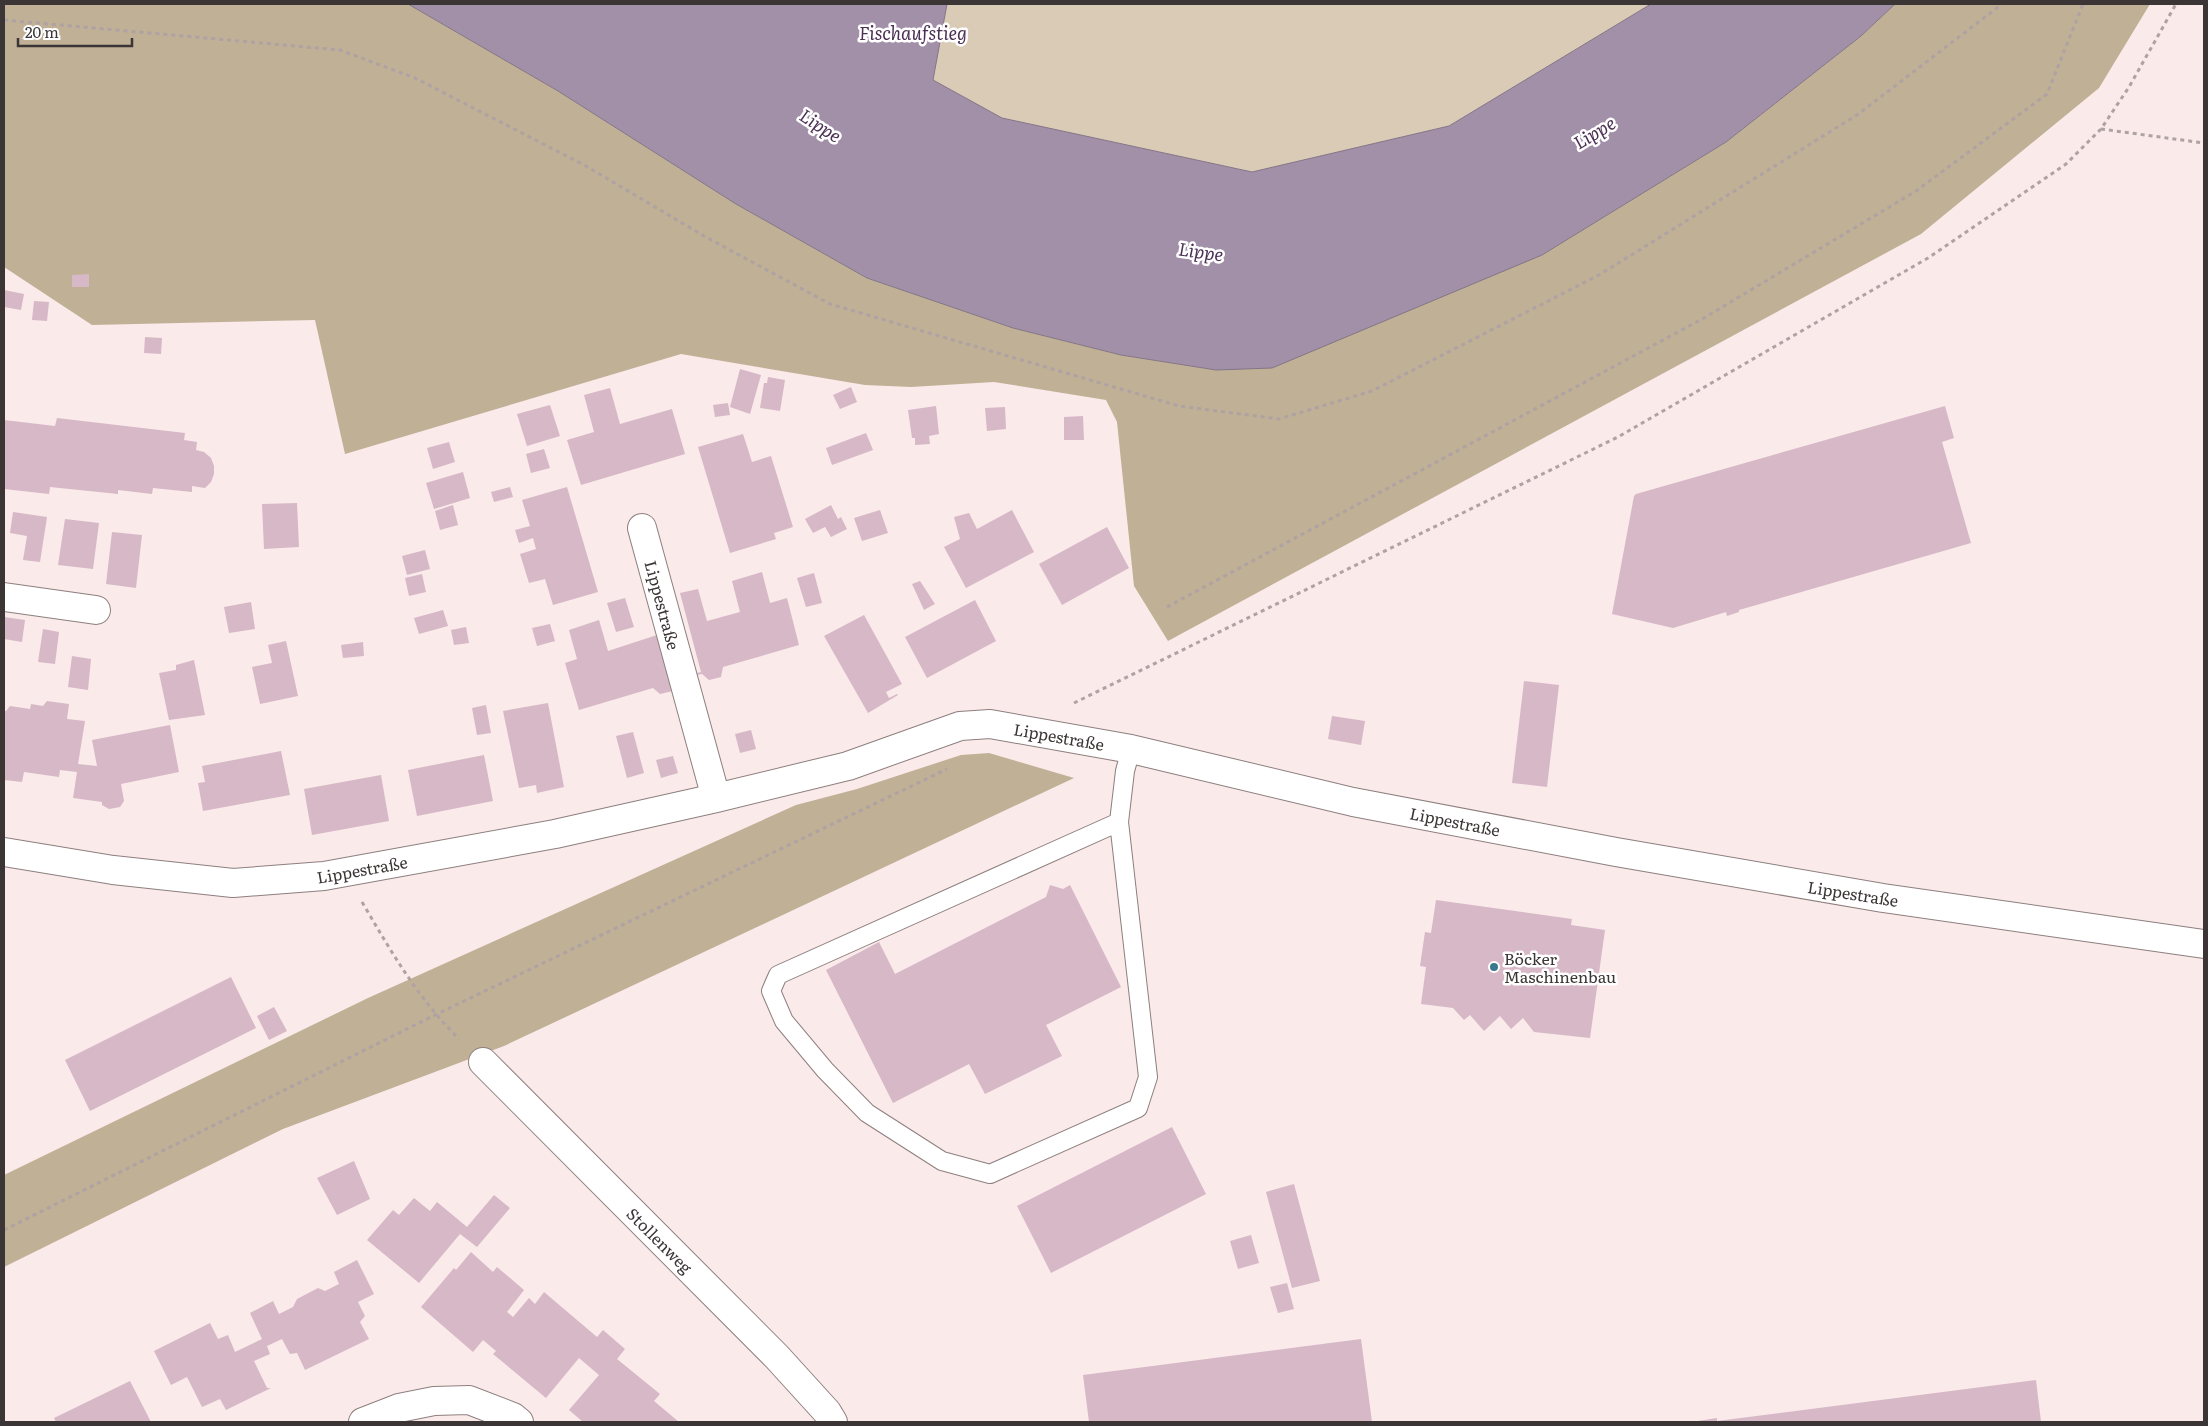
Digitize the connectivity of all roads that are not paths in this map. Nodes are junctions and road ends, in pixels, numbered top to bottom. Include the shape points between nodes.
1 (642, 528) dead end
2 (4, 597) edge
3 (96, 610) dead end
4 (1131, 749) junction
5 (716, 798) junction
6 (1119, 822) junction
7 (4, 852) edge
8 (2204, 944) edge
9 (482, 1062) dead end
10 (363, 1422) edge
11 (520, 1422) edge
12 (833, 1422) edge

1 - 5 street, Lippestraße
2 - 3 street
4 - 5 street, Lippestraße via 990,724 960,726 848,766
4 - 6 lane
4 - 8 street, Lippestraße via 1353,802 1616,852 1883,898
5 - 7 street, Lippestraße via 555,834 345,873 270,882 233,883 114,870
6 - 6 lane via 1148,1077 1138,1108 990,1174 942,1161 867,1113 784,1021 772,991 778,975
9 - 12 street, Stollenweg via 778,1357
10 - 11 street via 399,1408 434,1401 469,1400

